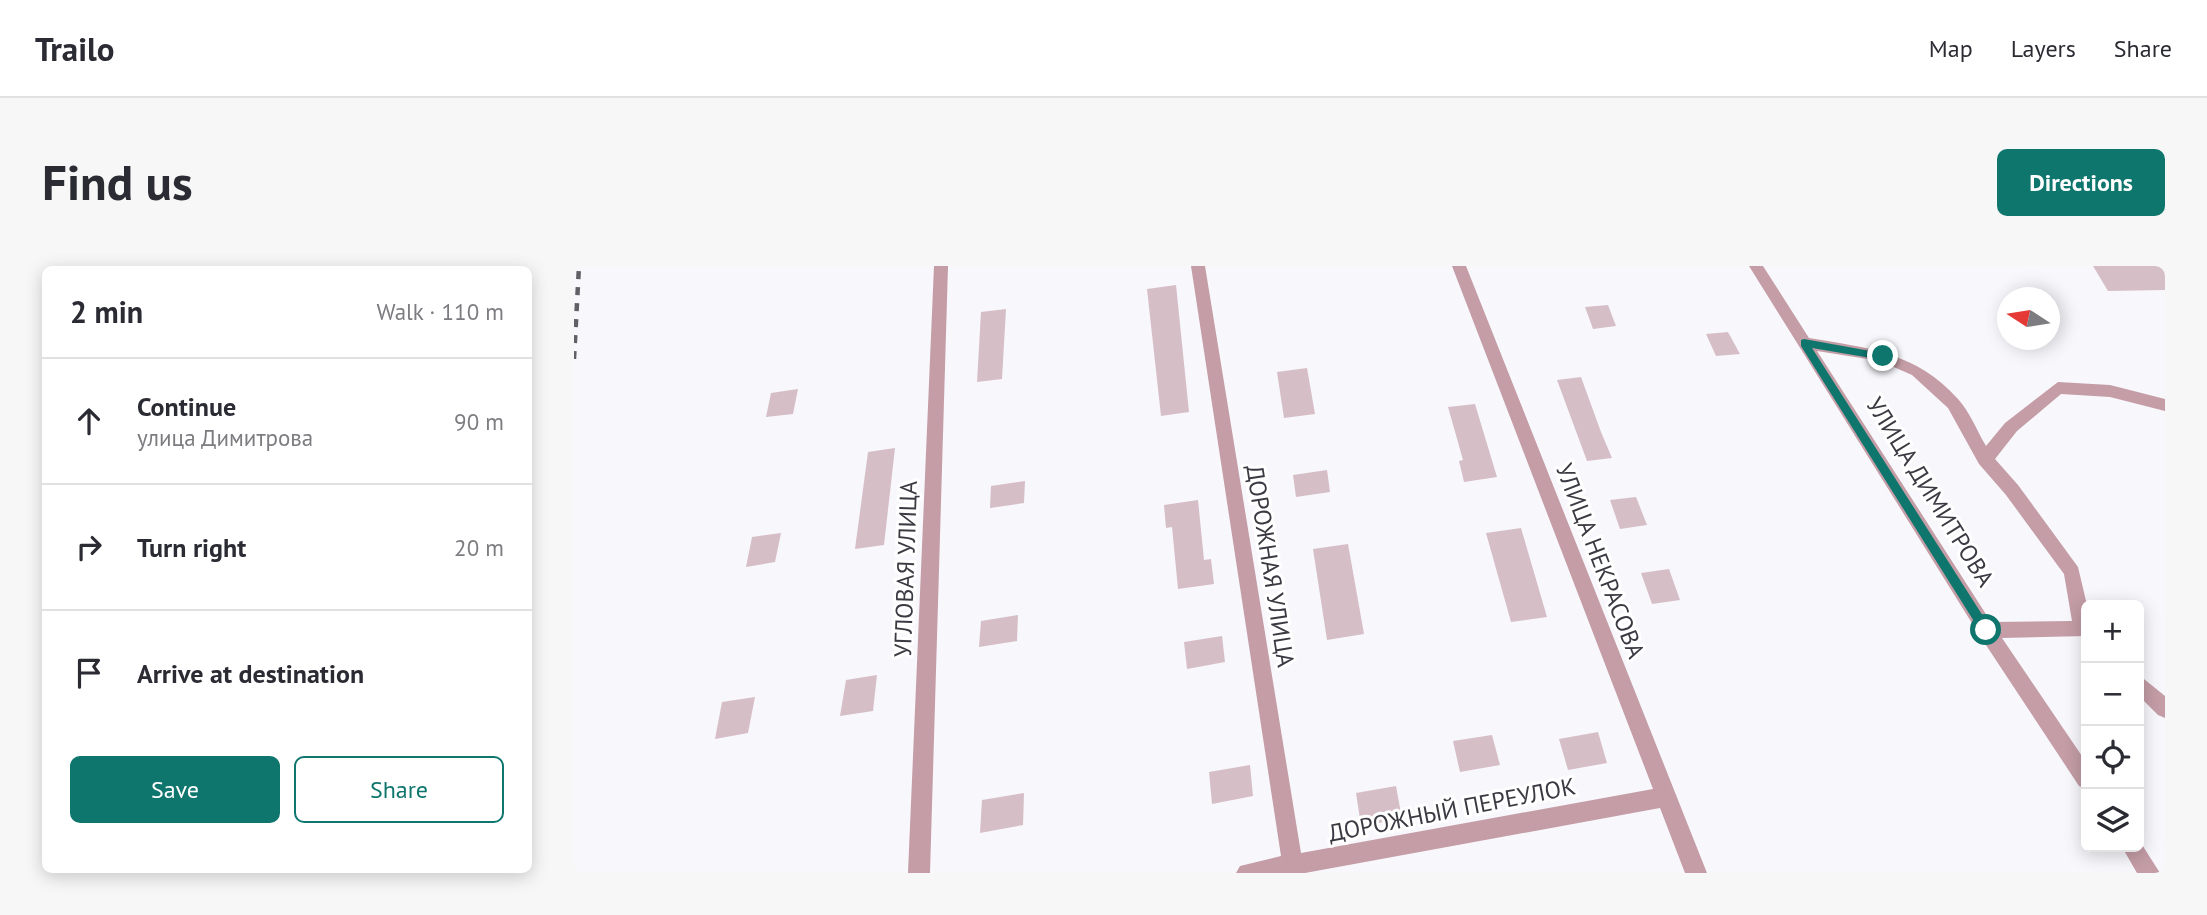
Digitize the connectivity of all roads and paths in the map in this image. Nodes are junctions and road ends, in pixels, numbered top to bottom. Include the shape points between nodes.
1 (940, 266) edge
2 (1198, 266) edge
3 (1459, 266) edge
4 (1756, 266) edge
5 (1804, 343) junction
6 (2165, 405) edge
7 (1985, 459) junction
8 (2081, 616) edge
9 (1986, 630) junction
10 (2081, 631) edge
11 (2144, 689) edge
12 (2165, 709) edge
13 (2081, 772) edge
14 (1666, 797) junction
15 (2135, 852) edge
16 (1293, 870) edge
17 (919, 873) edge
18 (1247, 873) edge
19 (1696, 873) edge
20 (2149, 873) edge

1 - 17 street, УГЛОВАЯ УЛИЦА
2 - 16 street, ДОРОЖНАЯ УЛИЦА
3 - 14 street, УЛИЦА НЕКРАСОВА
4 - 5 street, УЛИЦА ДИМИТРОВА
5 - 7 street via 1883,356 1917,371 1954,404
5 - 9 street, УЛИЦА ДИМИТРОВА
6 - 7 street via 2110,391 2058,388 2011,427
7 - 8 street via 2072,572
9 - 10 street
9 - 13 street, УЛИЦА ДИМИТРОВА
11 - 12 street
14 - 16 street, ДОРОЖНЫЙ ПЕРЕУЛОК
14 - 19 street, УЛИЦА НЕКРАСОВА
15 - 20 street
16 - 18 street, ДОРОЖНЫЙ ПЕРЕУЛОК

